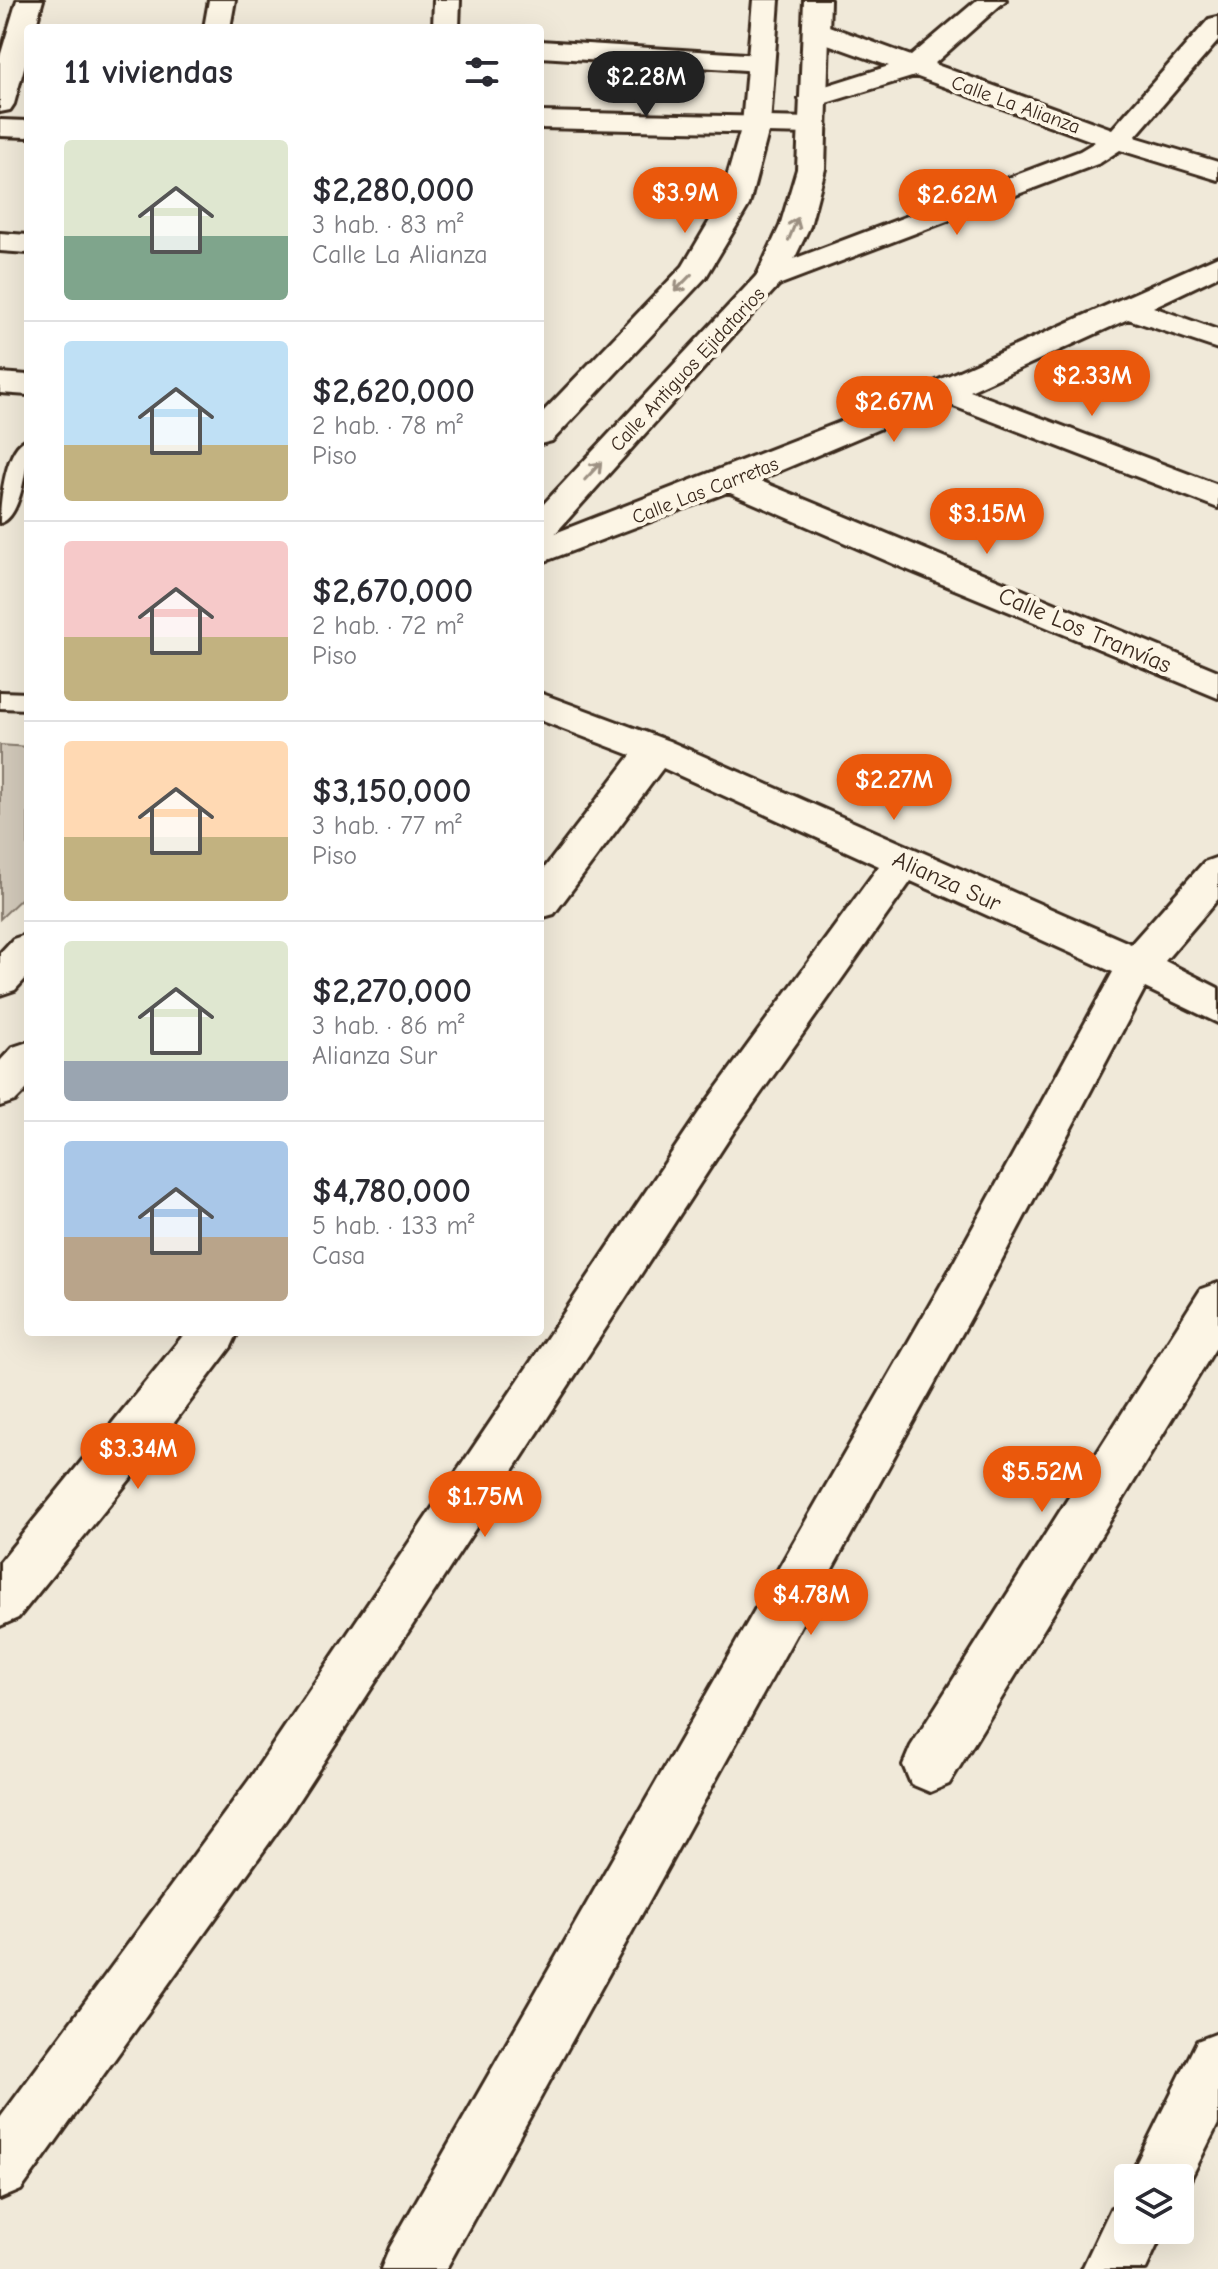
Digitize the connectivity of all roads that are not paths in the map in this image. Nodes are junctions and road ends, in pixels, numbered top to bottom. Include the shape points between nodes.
1 (30, 0) edge
2 (222, 0) edge
3 (447, 0) edge
4 (766, 0) edge
5 (817, 0) edge
6 (993, 0) edge
7 (218, 24) edge
8 (446, 24) edge
9 (1218, 25) edge
10 (817, 31) junction
11 (544, 49) edge
12 (761, 63) junction
13 (915, 67) junction
14 (0, 104) edge
15 (24, 105) edge
16 (813, 112) junction
17 (544, 120) edge
18 (0, 128) edge
19 (24, 129) edge
20 (754, 136) junction
21 (1117, 140) junction
22 (544, 144) edge
23 (1218, 171) edge
24 (0, 242) edge
25 (24, 244) edge
26 (1218, 265) edge
27 (770, 278) junction
28 (1128, 309) junction
29 (1218, 340) edge
30 (0, 383) edge
31 (24, 385) edge
32 (945, 392) junction
33 (544, 425) edge
34 (24, 455) edge
35 (732, 481) junction
36 (1218, 497) edge
37 (0, 517) edge
38 (544, 525) edge
39 (544, 551) edge
40 (1218, 685) edge
41 (0, 700) edge
42 (24, 701) edge
43 (544, 708) edge
44 (656, 750) junction
45 (904, 861) junction
46 (1218, 872) edge
47 (544, 898) edge
48 (24, 954) edge
49 (1137, 965) junction
50 (0, 979) edge
51 (1218, 1007) edge
52 (24, 1063) edge
53 (0, 1089) edge
54 (1218, 1303) edge
55 (211, 1336) edge
56 (0, 1601) edge
57 (930, 1765) dead end
58 (1218, 2062) edge
59 (1166, 2164) edge
60 (0, 2169) edge
61 (1126, 2244) edge
62 (412, 2269) edge
63 (1113, 2269) edge

1 - 14 street
2 - 7 street
3 - 8 street
4 - 12 street
5 - 10 street, Calle Antiguos Ejidatarios
6 - 13 street
9 - 21 street
10 - 13 street, Calle La Alianza
10 - 16 street, Calle Antiguos Ejidatarios
11 - 12 street
12 - 20 street
13 - 16 street
13 - 21 street, Calle La Alianza
14 - 15 street
16 - 20 street
27 -> 16 street, Calle Antiguos Ejidatarios via 795,226 811,169
17 - 20 street
18 - 19 street
20 - 22 street
20 -> 33 street via 734,205 695,271
21 - 23 street, Calle La Alianza
21 - 27 street via 1052,173
24 - 25 street
26 - 28 street, Calle Las Carretas
38 -> 27 street, Calle Antiguos Ejidatarios
28 - 29 street
28 - 32 street, Calle Las Carretas
30 - 31 street
32 - 35 street, Calle Las Carretas
32 - 36 street
34 - 37 lane
35 - 39 street, Calle Las Carretas
35 - 40 street, Calle Los Tranvías
41 - 42 lane
43 - 44 street, Alianza Sur
44 - 45 street, Alianza Sur
44 - 47 street
45 - 49 street, Alianza Sur
45 - 60 street via 719,1118 268,1799
46 - 49 street
48 - 50 street
49 - 51 street, Alianza Sur
49 - 62 street via 965,1285
52 - 53 street
54 - 57 street
55 - 56 street
58 - 59 street
61 - 63 street

